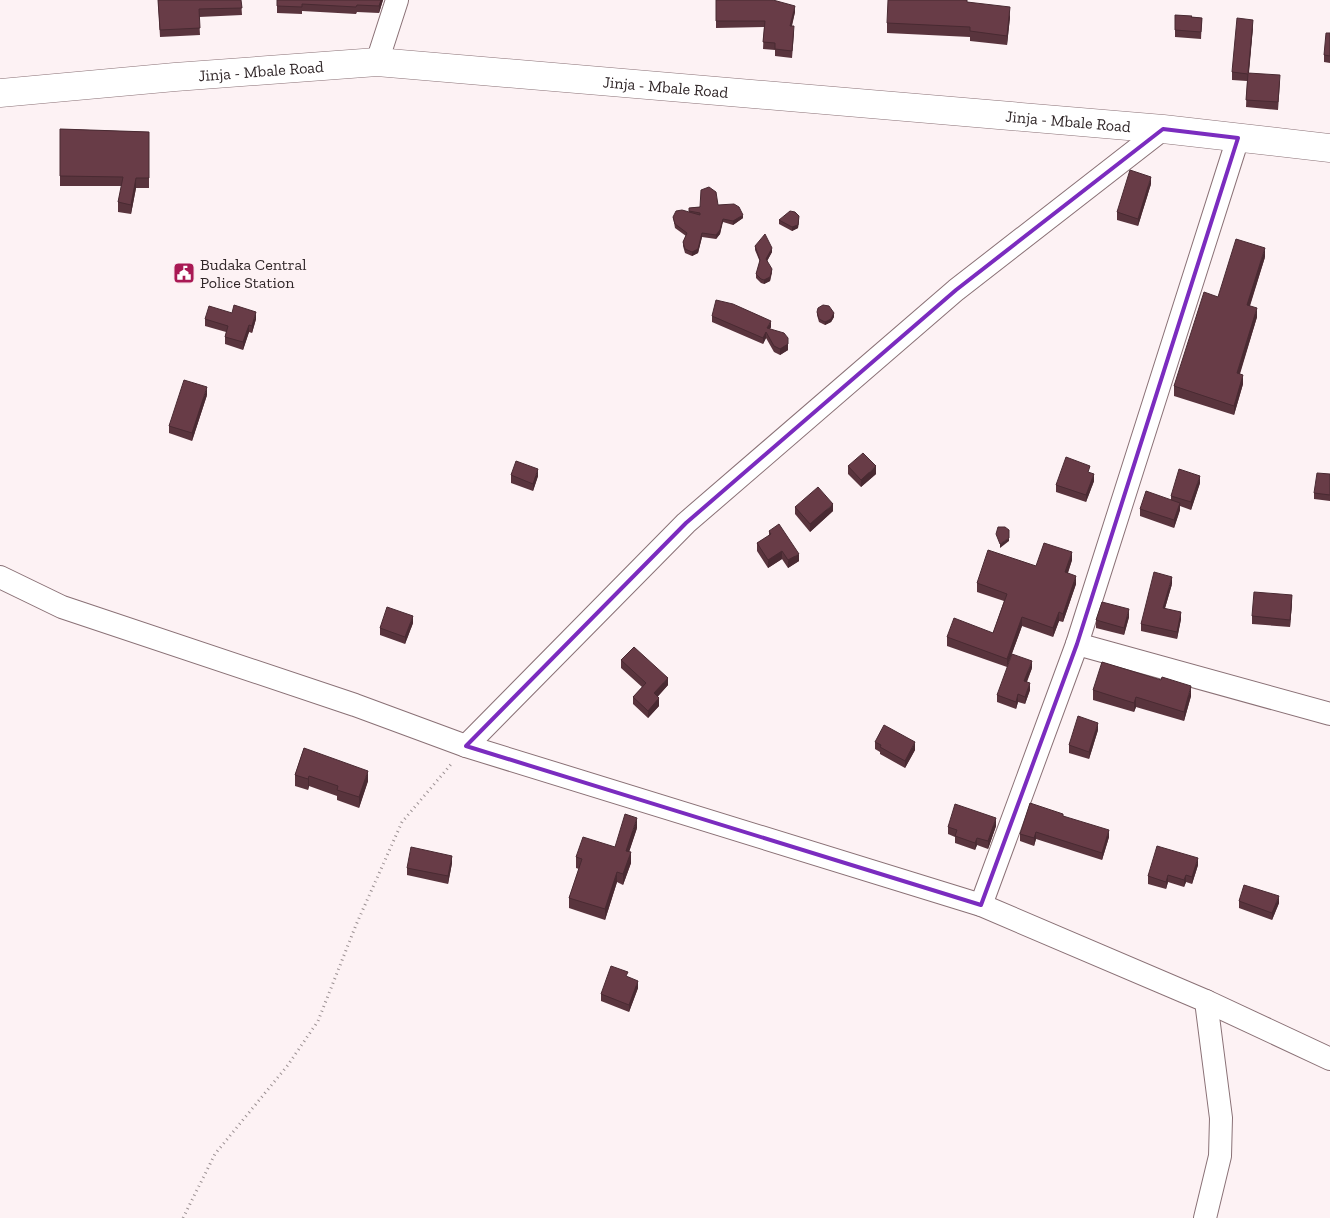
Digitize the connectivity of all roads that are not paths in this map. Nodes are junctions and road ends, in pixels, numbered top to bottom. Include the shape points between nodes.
1 (397, 0) edge
2 (377, 62) junction
3 (0, 93) edge
4 (1163, 129) junction
5 (1238, 138) junction
6 (1330, 148) edge
7 (0, 576) edge
8 (1077, 644) junction
9 (1330, 714) edge
10 (466, 746) junction
11 (981, 905) junction
12 (1206, 1001) junction
13 (1330, 1059) edge
14 (1205, 1218) edge

1 - 2 street
2 - 3 main road, Jinja - Mbale Road
2 - 4 main road, Jinja - Mbale Road
4 - 5 main road, Jinja - Mbale Road
4 - 10 street via 956,290 686,523
5 - 6 main road, Jinja - Mbale Road
5 - 8 street
7 - 10 street via 62,608 355,705
8 - 9 street
8 - 11 street
10 - 11 street
11 - 12 street
12 - 13 street
12 - 14 street via 1221,1118 1220,1156

